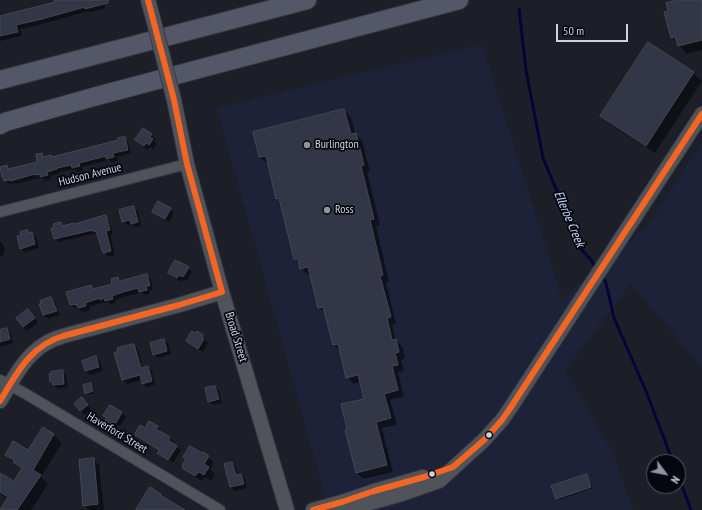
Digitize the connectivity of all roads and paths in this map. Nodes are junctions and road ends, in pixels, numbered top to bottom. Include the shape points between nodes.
1 (148, 0) edge
2 (307, 0) edge
3 (459, 0) edge
4 (0, 80) edge
5 (702, 114) edge
6 (2, 123) edge
7 (187, 164) junction
8 (0, 212) edge
9 (222, 292) junction
10 (5, 383) edge
11 (0, 401) edge
12 (453, 467) junction
13 (220, 510) edge
14 (287, 510) edge
15 (313, 510) edge
16 (344, 510) edge

1 - 7 main road, Broad Street, bridge via 174,100
2 - 4 highway
3 - 6 highway
5 - 12 main road via 502,420 479,445
7 - 8 street, Hudson Avenue
7 - 9 main road, Broad Street
9 - 10 main road via 57,338 44,344
9 - 14 main road, Broad Street
10 - 11 main road
10 - 13 street, Haverford Street
12 - 15 main road
12 - 16 main road via 439,481

